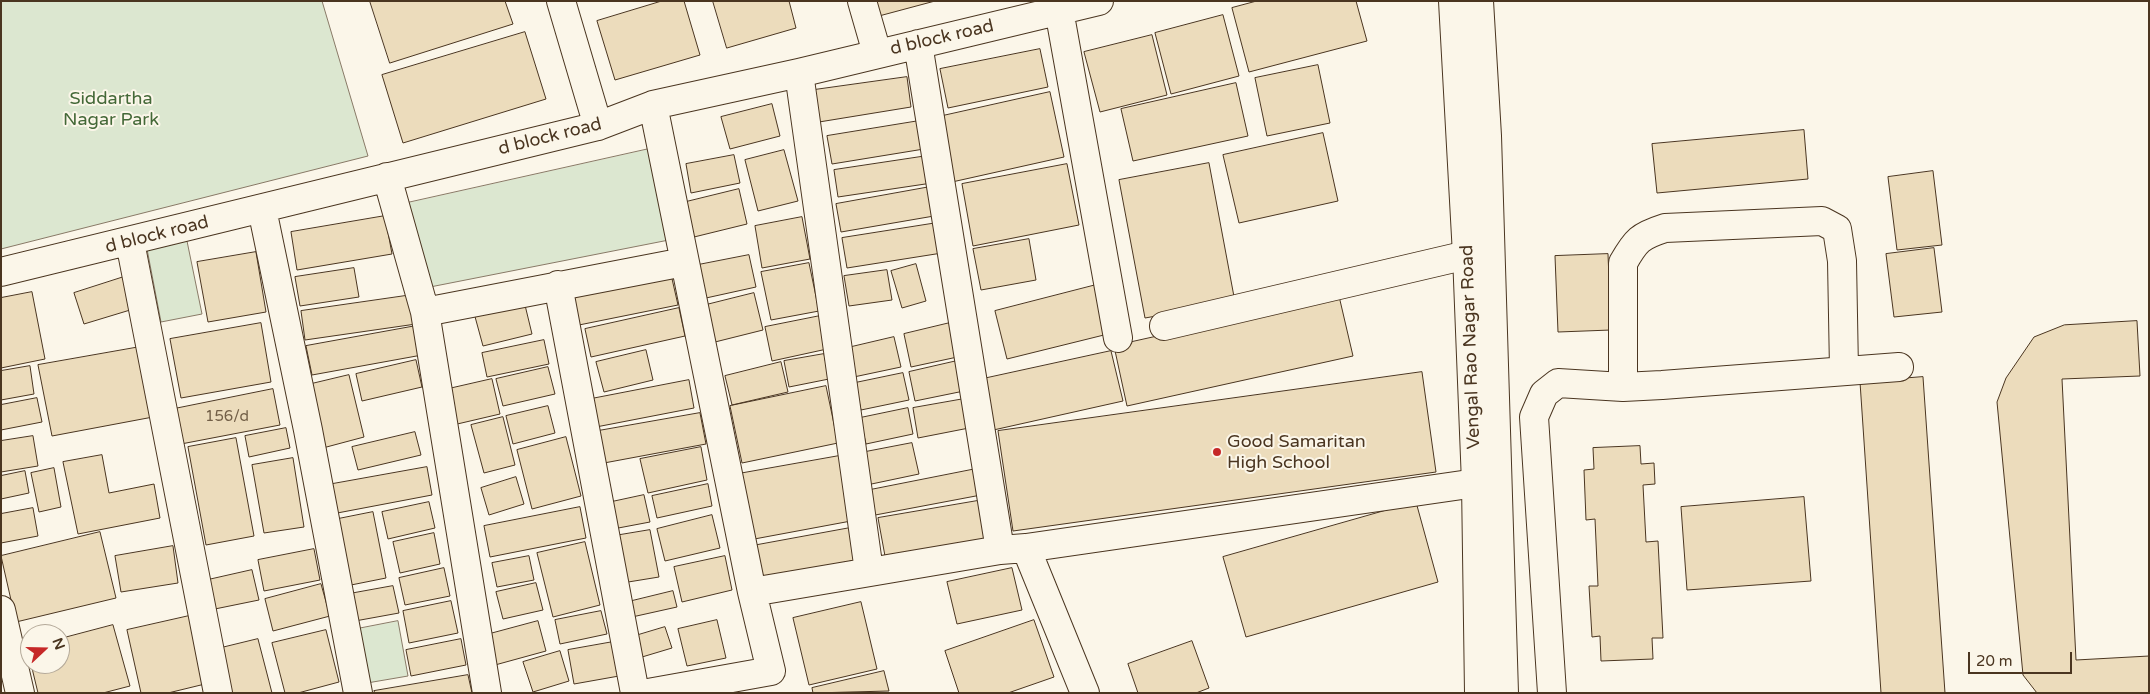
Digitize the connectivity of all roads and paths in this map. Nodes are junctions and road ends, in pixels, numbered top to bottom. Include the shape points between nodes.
1 (562, 1) edge
2 (862, 1) edge
3 (1098, 1) edge
4 (1453, 1) edge
5 (1480, 1) edge
6 (1059, 10) junction
7 (918, 44) junction
8 (877, 53) junction
9 (799, 73) junction
10 (652, 105) junction
11 (598, 126) junction
12 (387, 177) junction
13 (262, 209) junction
14 (130, 242) junction
15 (1467, 255) junction
16 (684, 262) junction
17 (1, 272) edge
18 (558, 285) junction
19 (425, 312) junction
20 (1164, 326) dead end
21 (1118, 338) dead end
22 (1899, 367) dead end
23 (1844, 370) junction
24 (1623, 387) junction
25 (1485, 416) junction
26 (1476, 484) junction
27 (1488, 520) junction
28 (1013, 549) junction
29 (869, 571) junction
30 (752, 592) junction
31 (1, 610) edge
32 (20, 693) edge
33 (218, 693) edge
34 (358, 693) edge
35 (487, 693) edge
36 (635, 693) edge
37 (648, 693) edge
38 (1085, 693) edge
39 (1478, 693) edge
40 (1504, 693) edge
41 (1552, 693) edge

1 - 11 street
2 - 8 street
3 - 6 street, d block road
4 - 15 street, Vengal Rao Nagar Road
5 - 25 street, Vengal Rao Nagar Road via 1487,136
6 - 7 street, d block road
6 - 21 street
7 - 8 street, d block road
7 - 28 street
8 - 9 street, d block road
9 - 10 street, d block road
9 - 29 street
10 - 11 street, d block road
10 - 16 street
11 - 12 street, d block road
12 - 13 street, d block road
12 - 19 street
13 - 14 street, d block road
13 - 34 street
14 - 17 street, d block road
14 - 33 street
15 - 20 street
15 - 25 street, Vengal Rao Nagar Road
16 - 18 street
16 - 30 street
18 - 19 street
18 - 36 street
19 - 35 street
22 - 23 street
23 - 24 street
23 - 24 street via 1842,261 1837,229 1822,221 1665,228 1644,234 1623,263
24 - 41 street via 1558,383 1544,394 1534,417
25 - 26 street, Vengal Rao Nagar Road
25 - 27 street, Vengal Rao Nagar Road
26 - 27 street, Vengal Rao Nagar Road
26 - 28 street
27 - 39 street, Vengal Rao Nagar Road
27 - 40 street, Vengal Rao Nagar Road
28 - 29 street
28 - 38 street
29 - 30 street
30 - 37 street via 771,671
31 - 32 street

